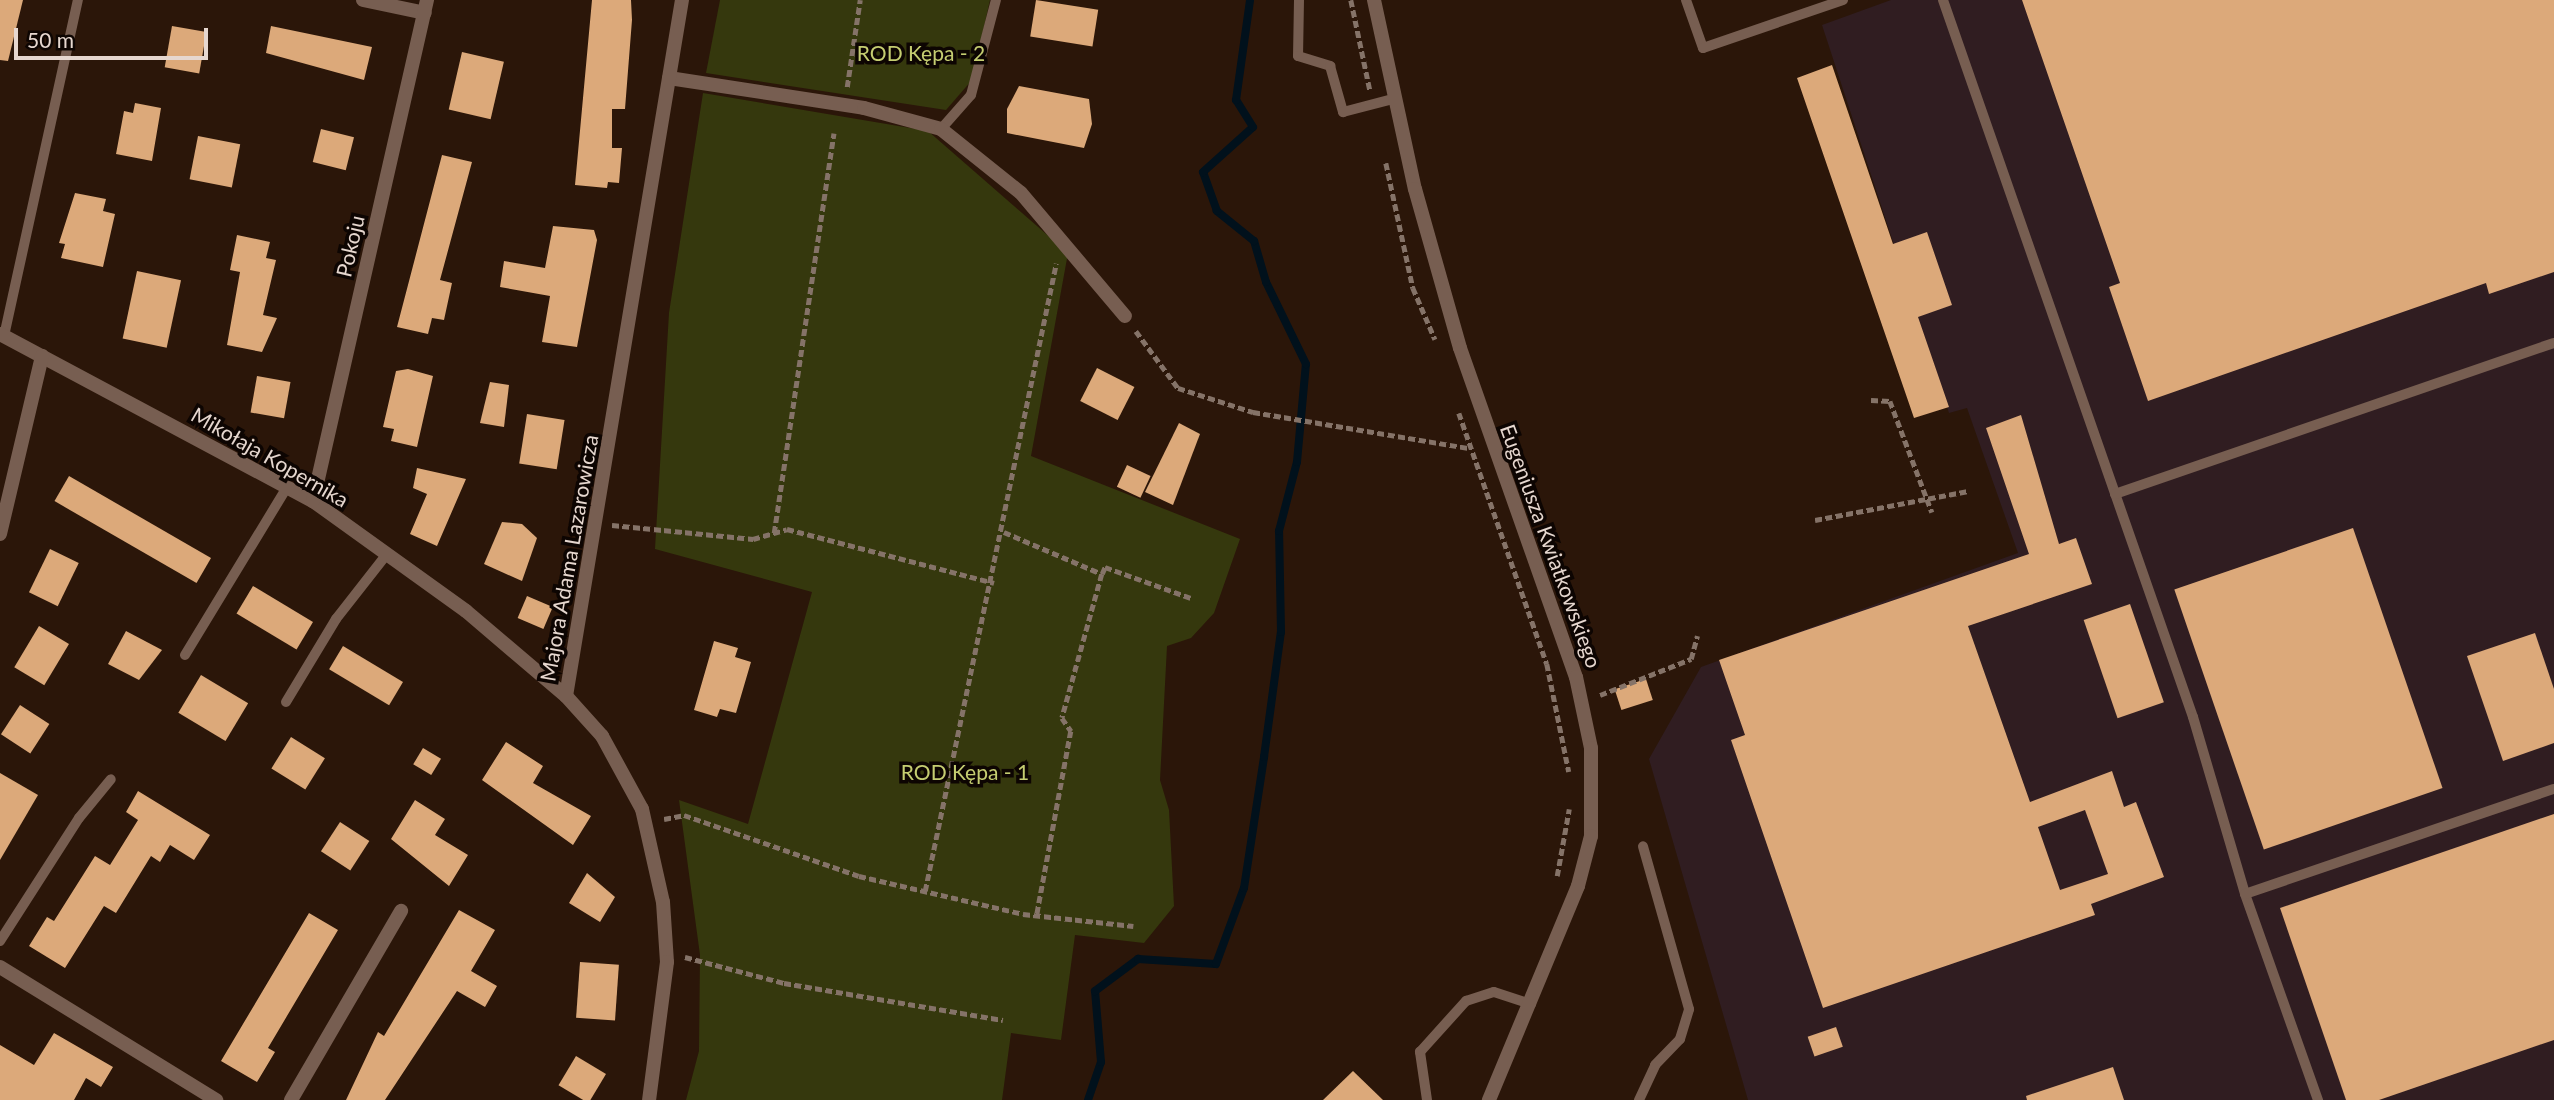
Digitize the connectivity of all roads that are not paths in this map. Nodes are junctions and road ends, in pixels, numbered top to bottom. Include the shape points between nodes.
1 (78, 0) edge
2 (363, 0) edge
3 (682, 0) edge
4 (996, 0) edge
5 (1299, 0) edge
6 (1374, 0) edge
7 (1686, 0) edge
8 (1843, 0) edge
9 (1943, 0) edge
10 (426, 7) edge
11 (669, 78) junction
12 (1393, 99) junction
13 (940, 129) junction
14 (1125, 316) road end
15 (2, 335) edge
16 (2554, 343) edge
17 (42, 356) junction
18 (287, 487) junction
19 (2115, 494) junction
20 (313, 500) junction
21 (0, 534) edge
22 (387, 554) junction
23 (185, 655) dead end
24 (566, 696) junction
25 (286, 702) dead end
26 (111, 779) dead end
27 (2554, 789) edge
28 (1643, 846) dead end
29 (2245, 894) junction
30 (401, 911) dead end
31 (0, 941) edge
32 (0, 967) edge
33 (1531, 1004) junction
34 (216, 1100) edge
35 (291, 1100) edge
36 (649, 1100) edge
37 (1427, 1100) edge
38 (1489, 1100) edge
39 (1639, 1100) edge
40 (2318, 1100) edge

1 - 15 lane
2 - 10 street
3 - 11 street, Majora Adama Lazarowicza
4 - 13 lane via 971,95
5 - 12 lane via 1298,56 1330,66 1343,112
6 - 12 street, Eugeniusza Kwiatkowskiego
7 - 8 lane via 1703,48
9 - 19 lane
10 - 20 street, Pokoju
11 - 13 street via 844,105
11 - 24 street, Majora Adama Lazarowicza
12 - 33 street, Eugeniusza Kwiatkowskiego via 1492,444 1576,677 1591,748 1591,836
13 - 14 street via 1021,193 1062,236
15 - 17 street, Mikołaja Kopernika
16 - 19 lane
17 - 18 street, Mikołaja Kopernika
17 - 21 street
18 - 20 street, Mikołaja Kopernika
18 - 23 lane
19 - 29 lane via 2193,717
20 - 22 street, Mikołaja Kopernika
22 - 24 street, Mikołaja Kopernika
22 - 25 lane via 336,619
24 - 36 street, Majora Adama Lazarowicza via 623,768 646,823 663,902 666,954
26 - 31 lane via 79,818
27 - 29 lane
28 - 39 lane via 1689,1009 1680,1039 1655,1065
29 - 40 lane
30 - 35 street
32 - 34 street
33 - 37 lane via 1494,992 1466,1001 1420,1052
33 - 38 street, Eugeniusza Kwiatkowskiego

